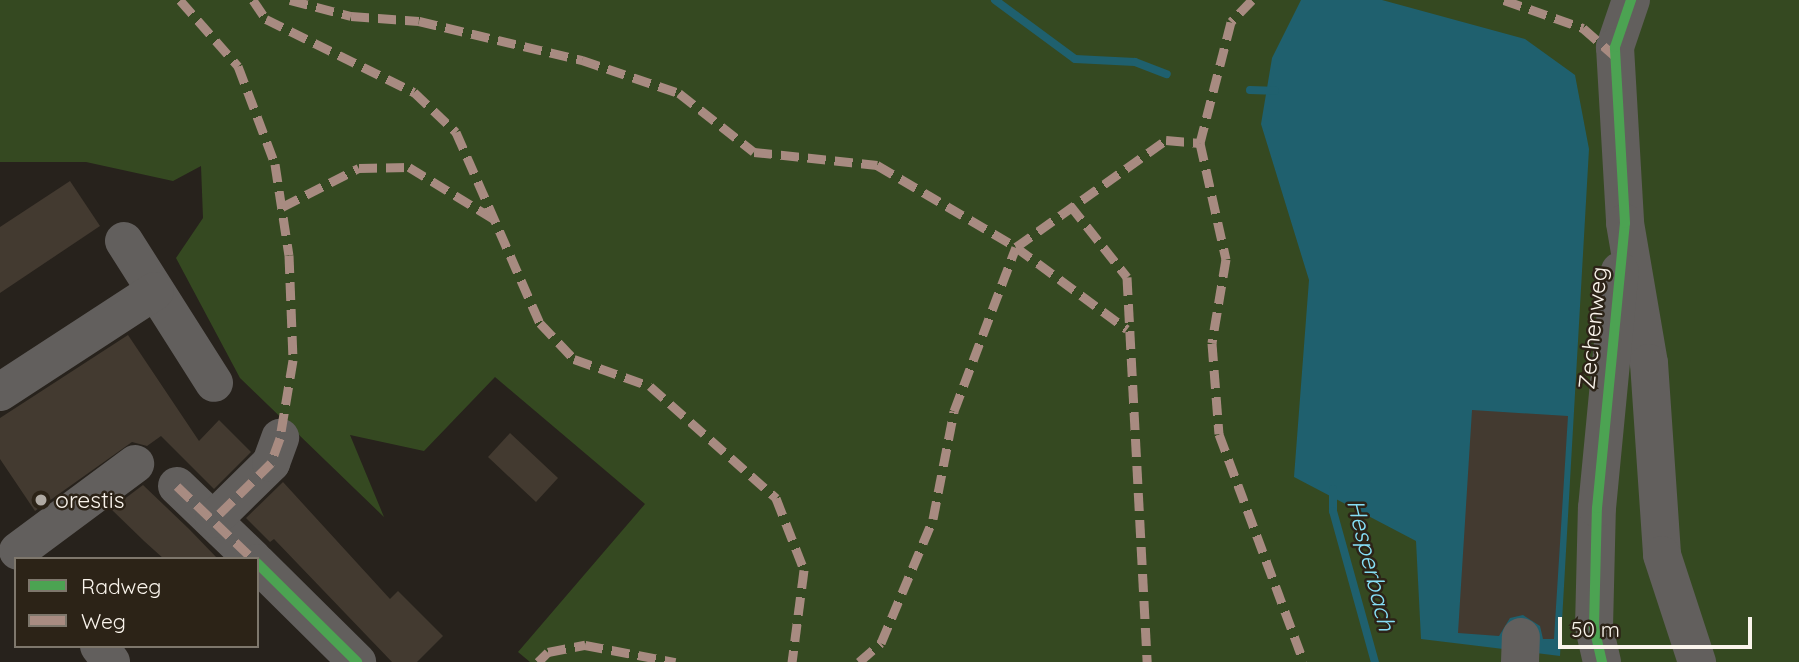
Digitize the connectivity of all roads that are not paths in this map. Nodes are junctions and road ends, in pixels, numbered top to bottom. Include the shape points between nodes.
1 (1631, 0) edge
2 (1625, 223) junction
3 (124, 241) dead end
4 (155, 291) junction
5 (214, 383) dead end
6 (0, 393) edge
7 (280, 438) dead end
8 (135, 464) dead end
9 (177, 486) dead end
10 (214, 519) junction
11 (15, 550) edge
12 (251, 557) edge
13 (259, 565) edge
14 (357, 662) edge
15 (1602, 662) edge
16 (1697, 662) edge

1 - 2 street, Zechenweg via 1615,47
2 - 15 street, Zechenweg via 1597,508 1594,627
2 - 16 street, Zechenweg via 1649,363 1662,555
3 - 4 street
4 - 5 street
4 - 6 street
7 - 10 street via 271,463
8 - 11 street
9 - 10 street
10 - 12 street
13 - 14 street

